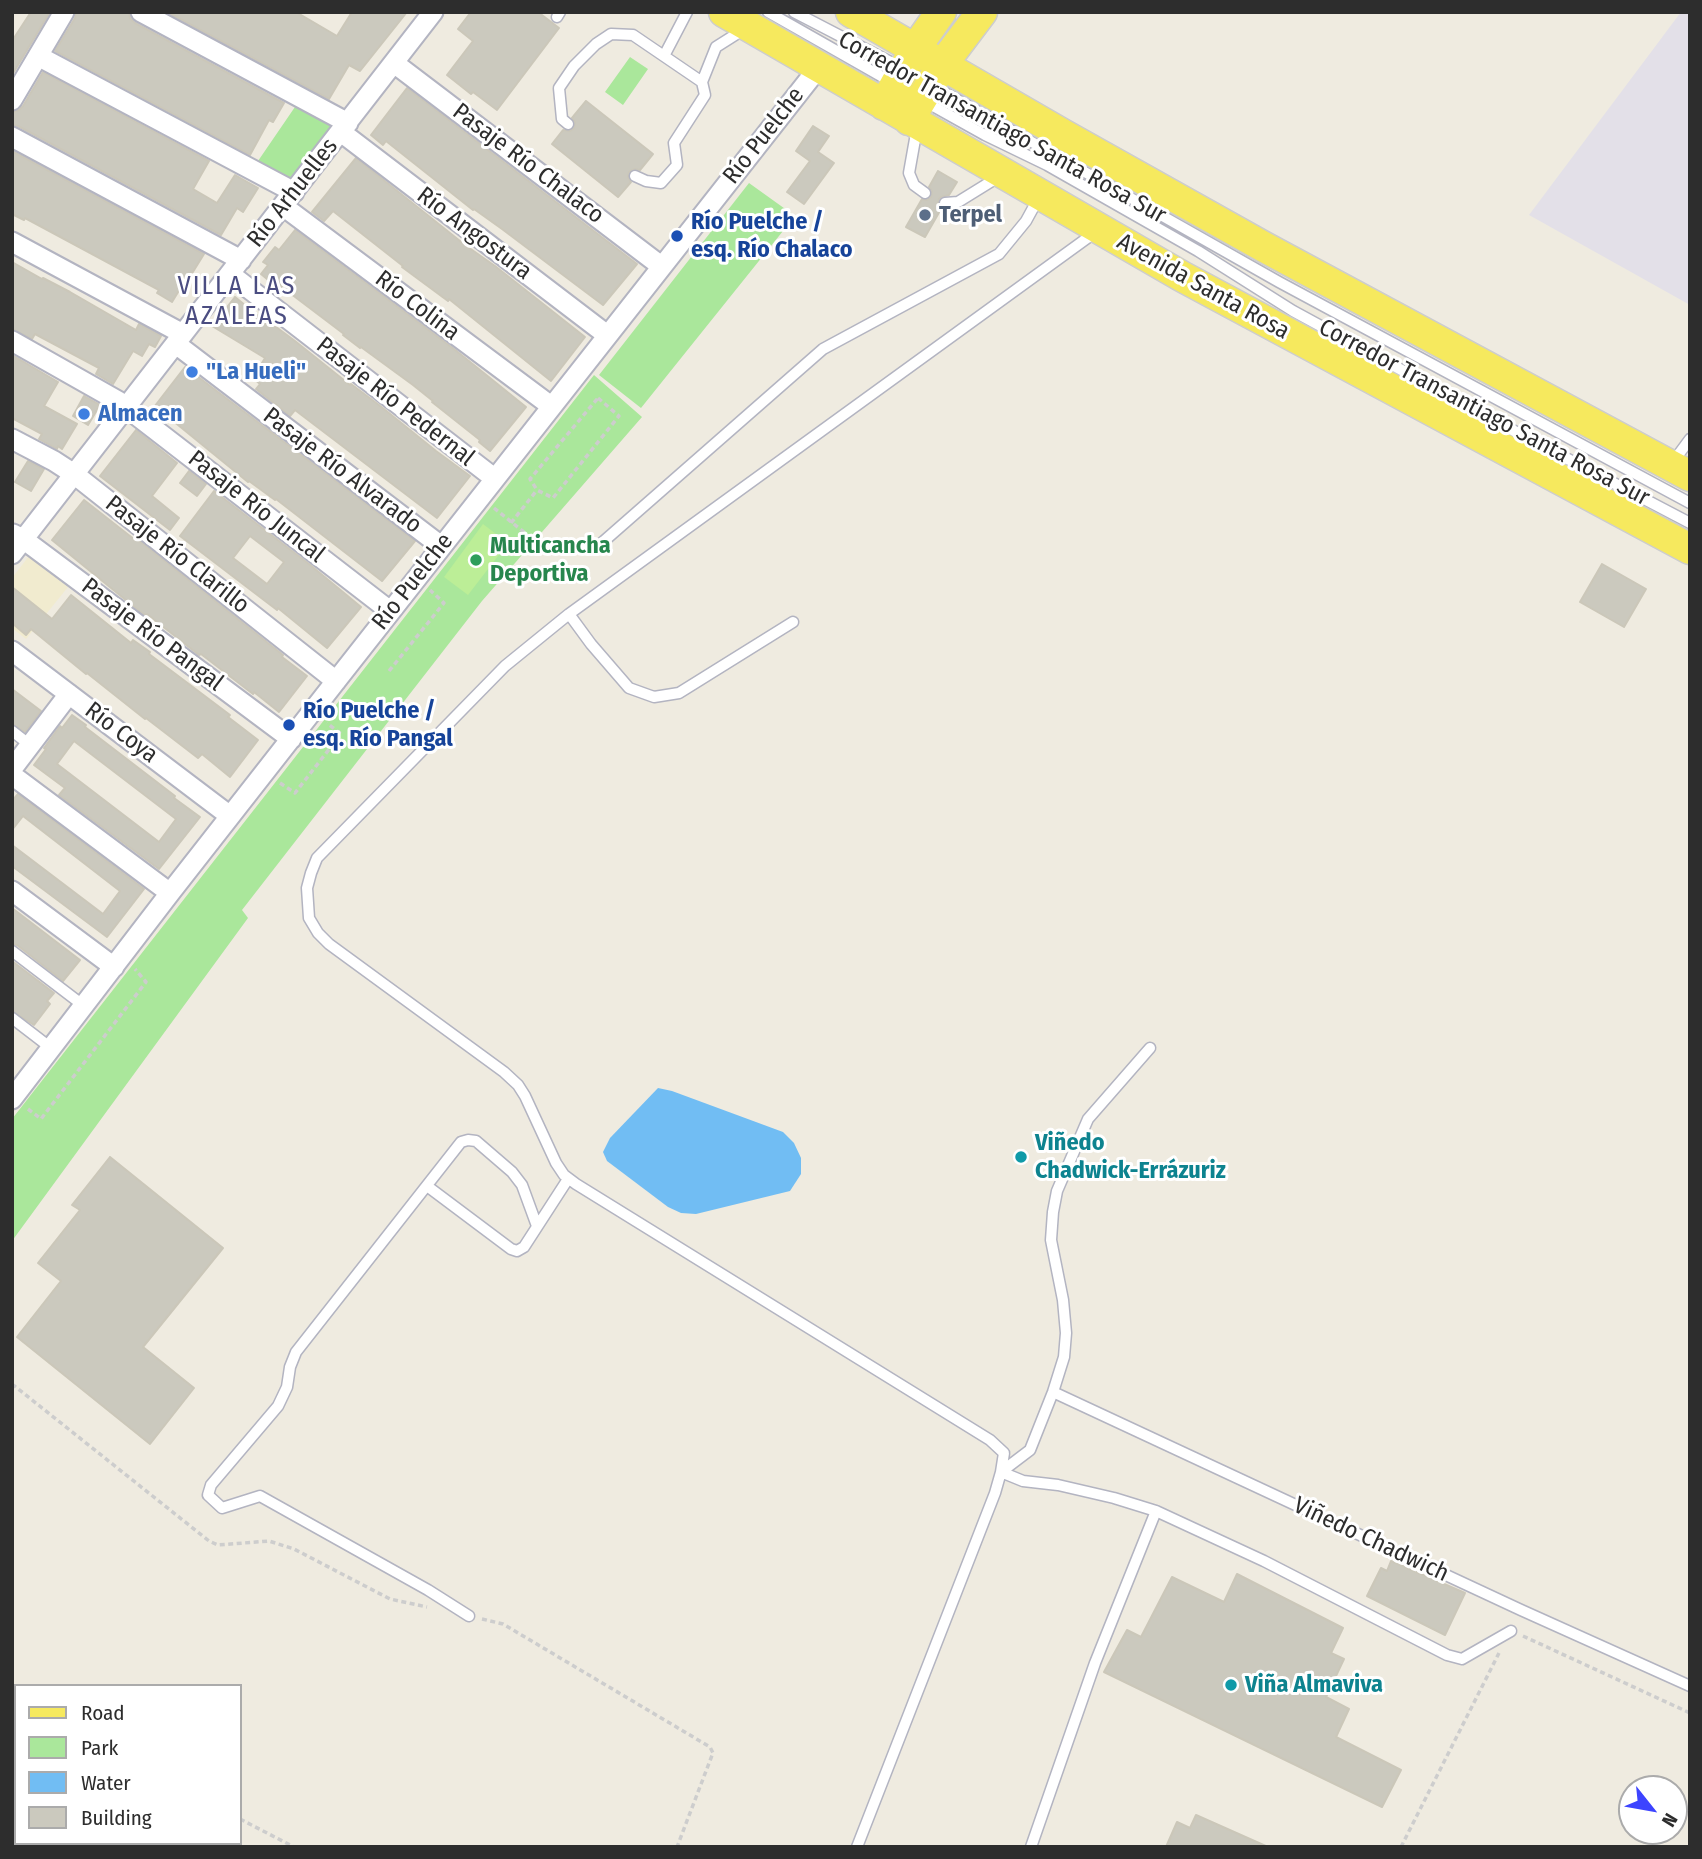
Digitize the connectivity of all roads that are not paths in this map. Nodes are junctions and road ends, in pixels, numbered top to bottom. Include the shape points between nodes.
1 (64, 12) edge
2 (141, 12) edge
3 (433, 12) edge
4 (687, 12) edge
5 (794, 12) edge
6 (851, 12) edge
7 (941, 12) edge
8 (982, 12) edge
9 (747, 17) edge
10 (38, 56) junction
11 (664, 56) junction
12 (394, 63) junction
13 (819, 67) junction
14 (702, 82) junction
15 (913, 88) junction
16 (12, 100) edge
17 (568, 124) dead end
18 (344, 127) junction
19 (12, 137) edge
20 (1003, 174) junction
21 (635, 176) dead end
22 (925, 193) dead end
23 (1040, 195) junction
24 (288, 199) junction
25 (945, 203) dead end
26 (1100, 230) junction
27 (12, 242) edge
28 (662, 266) junction
29 (235, 267) junction
30 (607, 335) junction
31 (179, 339) junction
32 (12, 341) edge
33 (551, 406) junction
34 (126, 407) junction
35 (12, 439) edge
36 (1690, 439) edge
37 (1680, 471) edge
38 (74, 474) junction
39 (494, 478) junction
40 (1690, 503) edge
41 (1690, 523) edge
42 (15, 541) edge
43 (441, 546) junction
44 (596, 548) dead end
45 (1690, 549) edge
46 (390, 611) junction
47 (569, 614) junction
48 (793, 621) dead end
49 (12, 651) edge
50 (336, 681) junction
51 (69, 694) junction
52 (12, 731) edge
53 (291, 739) junction
54 (30, 745) junction
55 (12, 769) edge
56 (12, 775) edge
57 (230, 816) junction
58 (12, 891) edge
59 (170, 893) junction
60 (12, 951) edge
61 (122, 964) junction
62 (84, 1006) junction
63 (12, 1018) edge
64 (51, 1048) junction
65 (1150, 1048) dead end
66 (18, 1092) edge
67 (568, 1179) junction
68 (427, 1186) junction
69 (537, 1226) junction
70 (1053, 1392) junction
71 (1001, 1472) junction
72 (1156, 1511) junction
73 (469, 1616) road end
74 (1511, 1630) road end
75 (1690, 1686) edge
76 (857, 1847) edge
77 (1031, 1847) edge

1 - 10 street
2 - 18 street, Río Angostura
3 - 12 street, Río Arhuelles
4 - 11 lane
5 - 15 lane, Corredor Transantiago Santa Rosa Sur
6 - 15 main road, Avenida Santa Rosa
7 - 15 main road
8 - 15 main road
9 - 13 main road, Avenida Santa Rosa
9 - 14 lane via 716,47
9 - 15 lane, Corredor Transantiago Santa Rosa Sur
10 - 16 street
10 - 24 street, Río Colina
11 - 14 lane
11 - 17 lane via 634,35 611,34 596,44 559,88 562,119
12 - 18 street, Río Arhuelles
12 - 28 street, Pasaje Río Chalaco
13 - 15 main road, Avenida Santa Rosa
13 - 28 street, Río Puelche
14 - 21 lane via 705,95 674,143 677,166 661,183
15 - 20 main road, Avenida Santa Rosa
15 - 22 lane via 909,173 914,185
15 - 37 main road, Avenida Santa Rosa via 1064,135
15 - 40 lane, Corredor Transantiago Santa Rosa Sur via 1110,188
15 - 41 lane, Corredor Transantiago Santa Rosa Sur via 985,135 1198,251 1293,312
18 - 24 street, Río Arhuelles
18 - 30 street, Río Angostura
19 - 29 street, Pasaje Río Pedernal
20 - 23 main road, Avenida Santa Rosa
20 - 25 lane via 958,202
23 - 26 main road, Avenida Santa Rosa
23 - 44 lane via 999,254 824,349
24 - 29 street, Río Arhuelles
24 - 33 street, Río Colina
26 - 45 main road, Avenida Santa Rosa
26 - 47 lane
27 - 31 street, Pasaje Río Alvarado
28 - 30 street, Río Puelche
29 - 31 street, Río Arhuelles
29 - 39 street, Pasaje Río Pedernal
30 - 33 street, Río Puelche
31 - 34 street, Río Arhuelles
31 - 43 street, Pasaje Río Alvarado
32 - 34 street, Pasaje Río Juncal
33 - 39 street, Río Puelche
34 - 38 street, Río Arhuelles
34 - 46 street, Pasaje Río Juncal
35 - 38 street, Pasaje Río Clarillo
36 - 37 lane
38 - 42 street, Río Arhuelles
38 - 50 street, Pasaje Río Clarillo
39 - 43 street, Río Puelche
42 - 53 street, Pasaje Río Pangal
43 - 46 street, Río Puelche
46 - 50 street, Río Puelche
47 - 48 lane via 629,688 654,696 678,694
47 - 67 lane via 505,666 317,858 307,888 310,918 329,944 518,1085
49 - 51 street, Río Coya
50 - 53 street, Río Puelche
51 - 54 street
51 - 57 street, Río Coya
52 - 54 lane
53 - 57 street, Río Puelche
54 - 55 street
56 - 59 street
57 - 59 street, Río Puelche
58 - 61 street
59 - 61 street, Río Puelche
60 - 62 lane
61 - 62 street, Río Puelche
62 - 64 street, Río Puelche
63 - 64 lane
64 - 66 street, Río Puelche
65 - 70 lane via 1088,1119 1057,1191 1051,1240 1066,1333
67 - 69 lane
67 - 71 lane via 990,1440 1004,1454
68 - 69 lane via 517,1251
68 - 69 lane via 461,1142 476,1141 522,1185
68 - 73 lane via 296,1352 278,1405 211,1485 208,1495 222,1508 260,1496
70 - 71 lane via 1030,1450
70 - 75 lane, Viñedo Chadwich
71 - 72 lane
71 - 76 lane
72 - 74 lane via 1447,1655 1462,1659
72 - 77 lane via 1095,1663

